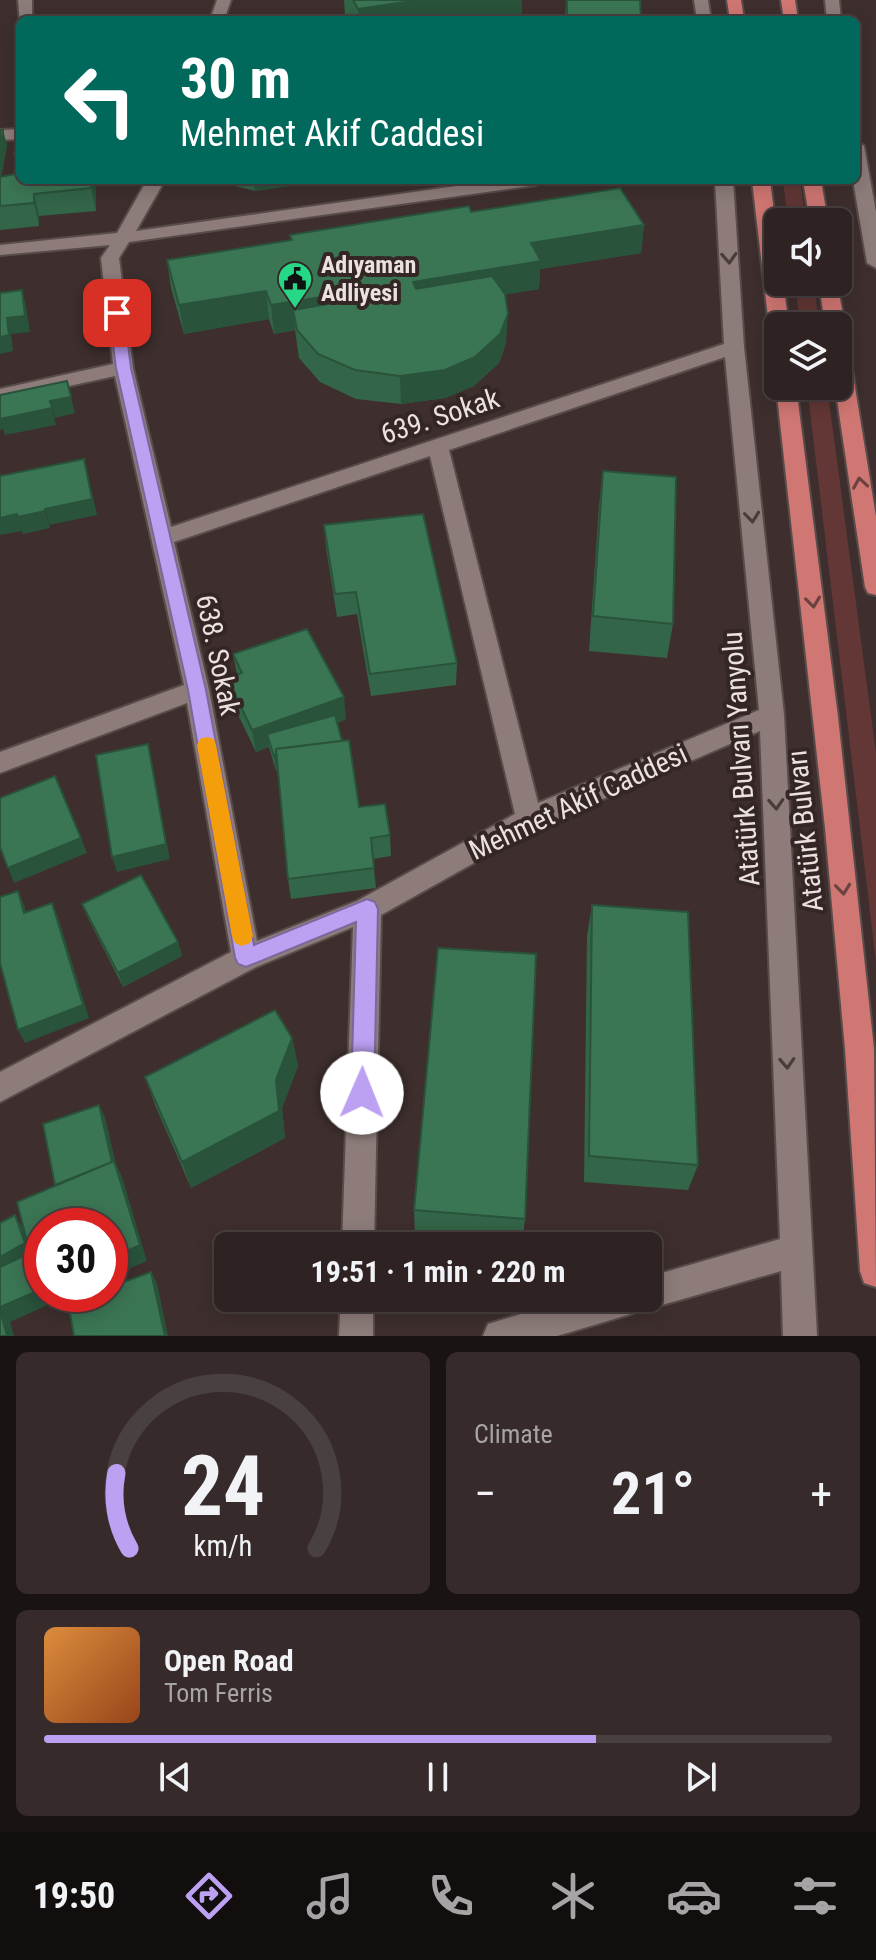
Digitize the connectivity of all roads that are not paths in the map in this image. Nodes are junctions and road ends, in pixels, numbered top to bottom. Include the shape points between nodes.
1 (860, 171) edge
2 (154, 184) edge
3 (507, 184) edge
4 (724, 184) edge
5 (761, 184) edge
6 (813, 184) edge
7 (817, 208) edge
8 (122, 238) junction
9 (0, 250) edge
10 (876, 263) edge
11 (777, 312) edge
12 (734, 347) junction
13 (123, 368) junction
14 (0, 395) edge
15 (788, 400) edge
16 (847, 400) edge
17 (438, 446) junction
18 (163, 538) junction
19 (876, 587) edge
20 (197, 690) junction
21 (772, 715) junction
22 (0, 763) edge
23 (529, 819) junction
24 (367, 909) junction
25 (246, 958) junction
26 (0, 1088) edge
27 (358, 1232) edge
28 (796, 1250) junction
29 (876, 1271) edge
30 (662, 1289) edge
31 (357, 1312) edge
32 (583, 1312) edge
33 (356, 1336) edge
34 (500, 1336) edge
35 (800, 1336) edge

1 - 10 street
2 - 8 street, 638. Sokak
3 - 8 street
4 -> 12 street, Atatürk Bulvarı Yanyolu
5 - 11 highway
6 - 7 highway
8 - 9 street
8 - 13 street, 638. Sokak via 110,258
12 - 17 street, 639. Sokak
12 -> 21 street, Atatürk Bulvarı Yanyolu
13 - 14 street
13 - 18 street, 638. Sokak
15 -> 29 highway, Atatürk Bulvarı via 859,1040
19 -> 16 highway
17 - 18 street, 639. Sokak
17 - 23 street
18 - 20 street, 638. Sokak
20 - 22 street
20 - 25 street, 638. Sokak
21 - 23 street, Mehmet Akif Caddesi
21 -> 28 street, Atatürk Bulvarı Yanyolu
23 - 24 street, Mehmet Akif Caddesi
24 - 25 street, Mehmet Akif Caddesi
24 - 27 street
25 - 26 street, Mehmet Akif Caddesi
28 - 30 street
28 - 35 street, Atatürk Bulvarı Yanyolu
31 - 33 street
32 - 34 street

